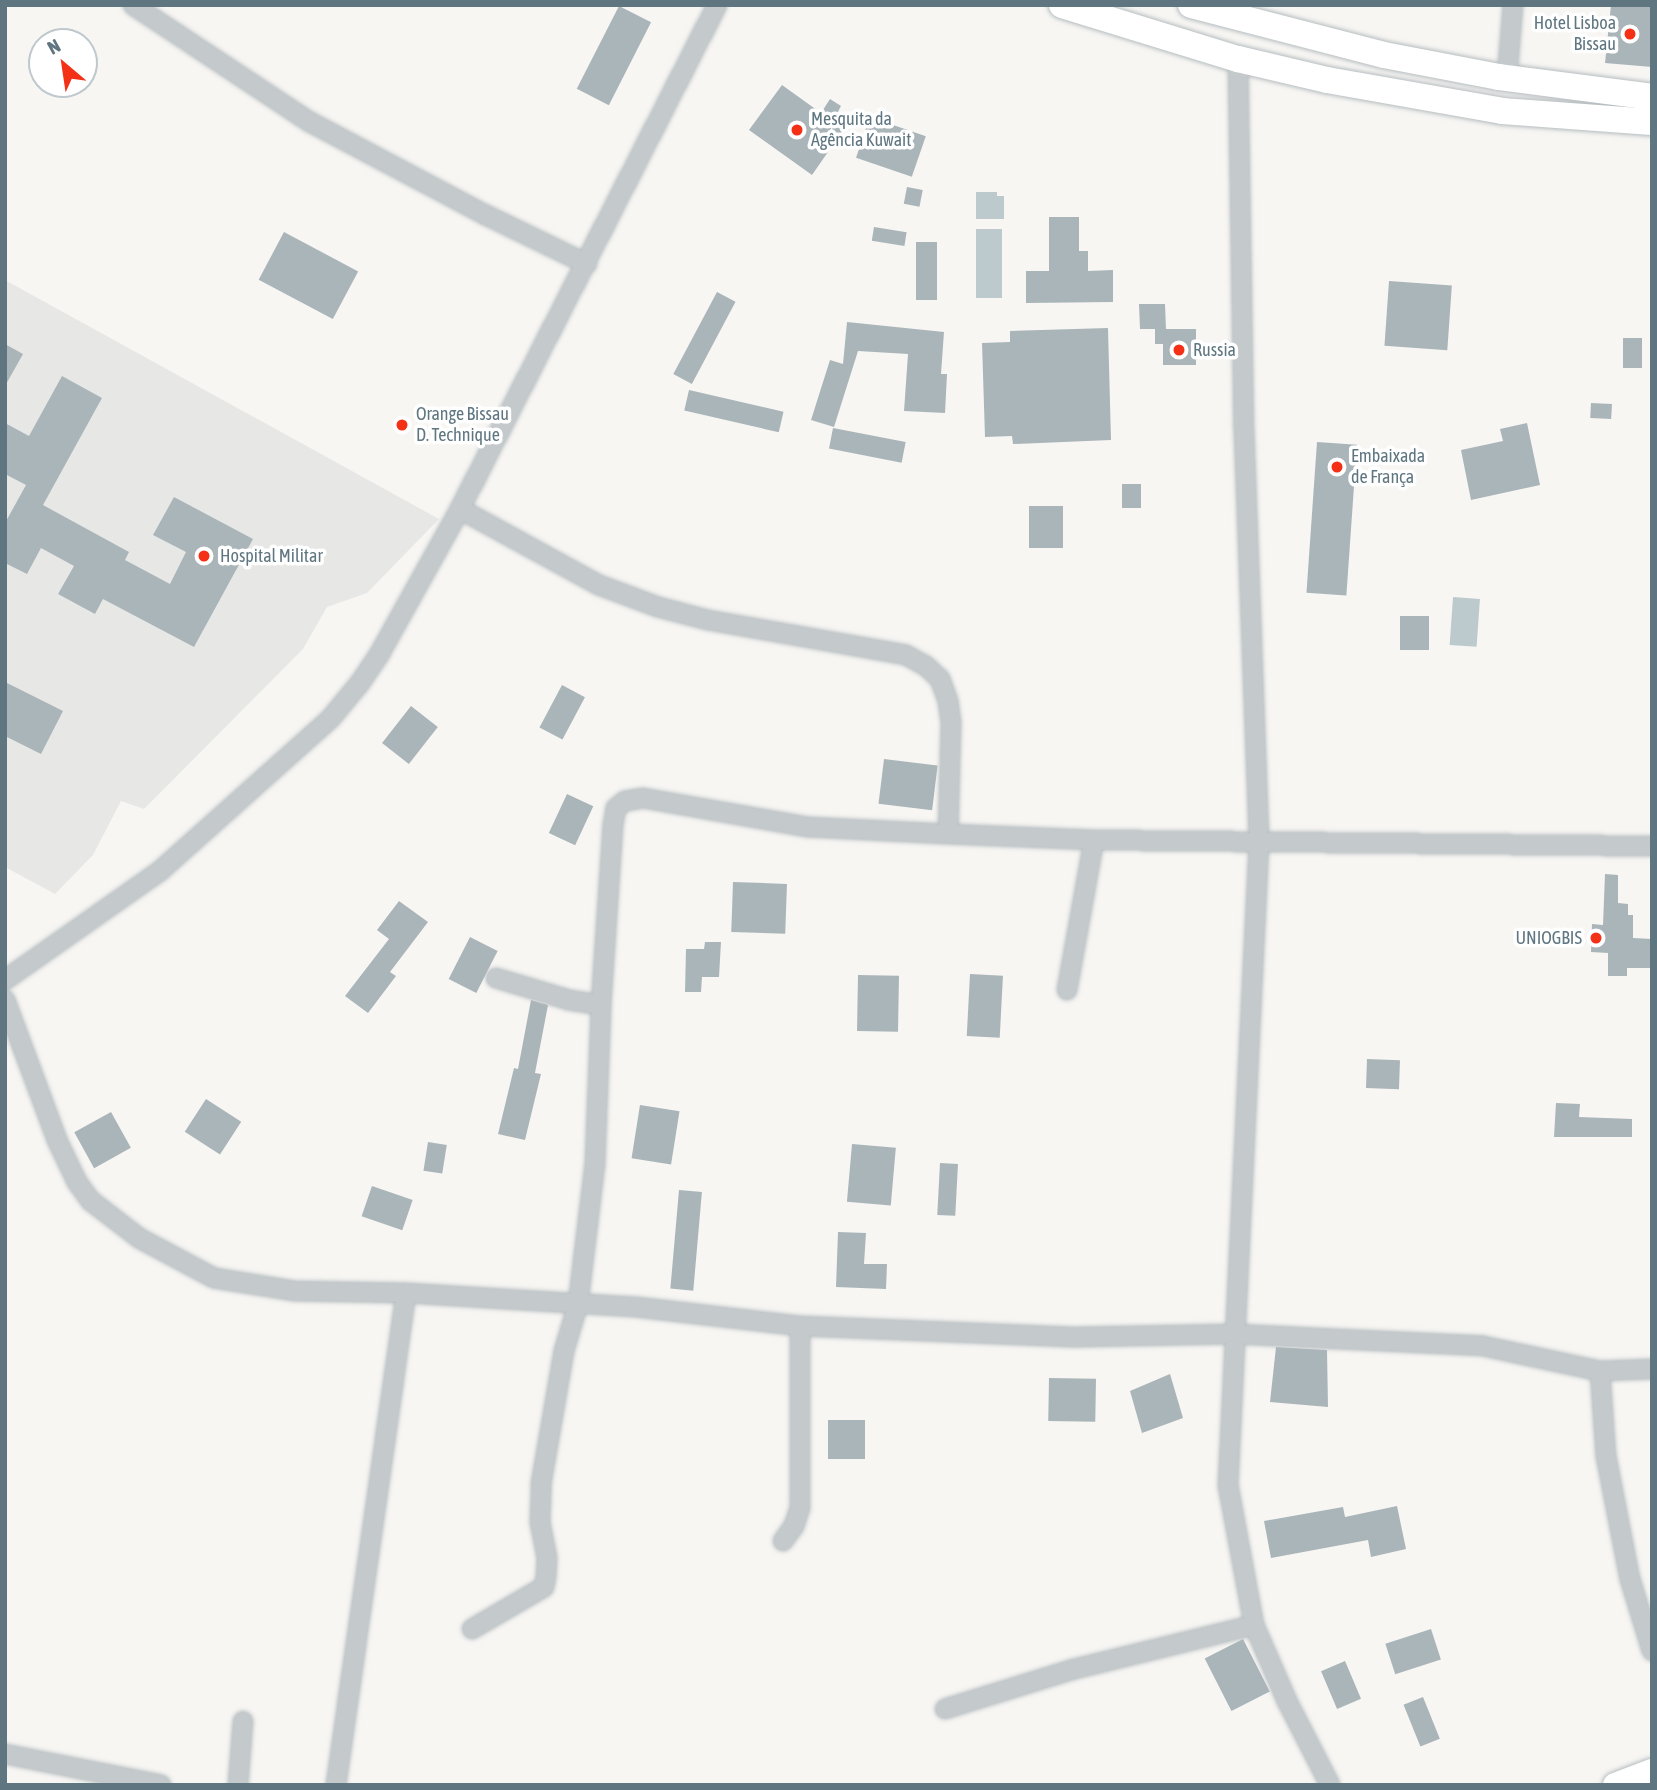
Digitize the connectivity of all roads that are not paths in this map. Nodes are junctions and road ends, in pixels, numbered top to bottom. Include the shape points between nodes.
1 (133, 5) edge
2 (717, 5) edge
3 (1062, 5) edge
4 (1191, 5) edge
5 (1513, 5) edge
6 (1238, 59) junction
7 (1507, 78) junction
8 (1652, 97) edge
9 (1652, 122) edge
10 (587, 264) junction
11 (460, 509) junction
12 (948, 834) junction
13 (1094, 841) junction
14 (1259, 843) junction
15 (1652, 846) edge
16 (496, 978) dead end
17 (5, 981) edge
18 (1067, 990) dead end
19 (5, 1000) edge
20 (601, 1005) junction
21 (406, 1293) junction
22 (578, 1304) junction
23 (800, 1326) junction
24 (1233, 1334) junction
25 (1652, 1369) edge
26 (1600, 1371) junction
27 (783, 1541) dead end
28 (1254, 1625) junction
29 (472, 1629) dead end
30 (1652, 1651) edge
31 (945, 1709) dead end
32 (243, 1721) dead end
33 (5, 1754) edge
34 (1652, 1770) edge
35 (161, 1785) edge
36 (238, 1785) edge
37 (336, 1785) edge
38 (1330, 1785) edge
39 (1615, 1785) edge

1 - 10 street via 310,122
2 - 10 street
3 - 6 main road
4 - 7 main road via 1384,55
5 - 7 street
6 - 9 main road via 1326,80 1502,111
6 - 14 street
7 - 8 main road
10 - 11 street
11 - 12 street via 599,585 658,607 906,655 926,666 940,679 951,723
11 - 17 street via 380,653 331,718 160,871
12 - 13 street
12 - 20 street via 808,827 643,798 625,801 616,808 613,825
13 - 14 street
13 - 18 street
14 - 15 street
14 - 24 street
16 - 20 street
19 - 21 street via 67,1161 77,1182 105,1214 214,1278 294,1291
20 - 22 street via 595,1163
21 - 22 street
21 - 37 street
22 - 23 street
22 - 29 street via 564,1351 541,1484 540,1522 547,1558 544,1587
23 - 24 street via 1078,1337
23 - 27 street via 800,1508
24 - 26 street via 1483,1346
24 - 28 street via 1228,1485
25 - 26 street
26 - 30 street via 1606,1456 1630,1579
28 - 31 street via 1074,1669
28 - 38 street
32 - 36 street
33 - 35 street
34 - 39 street

